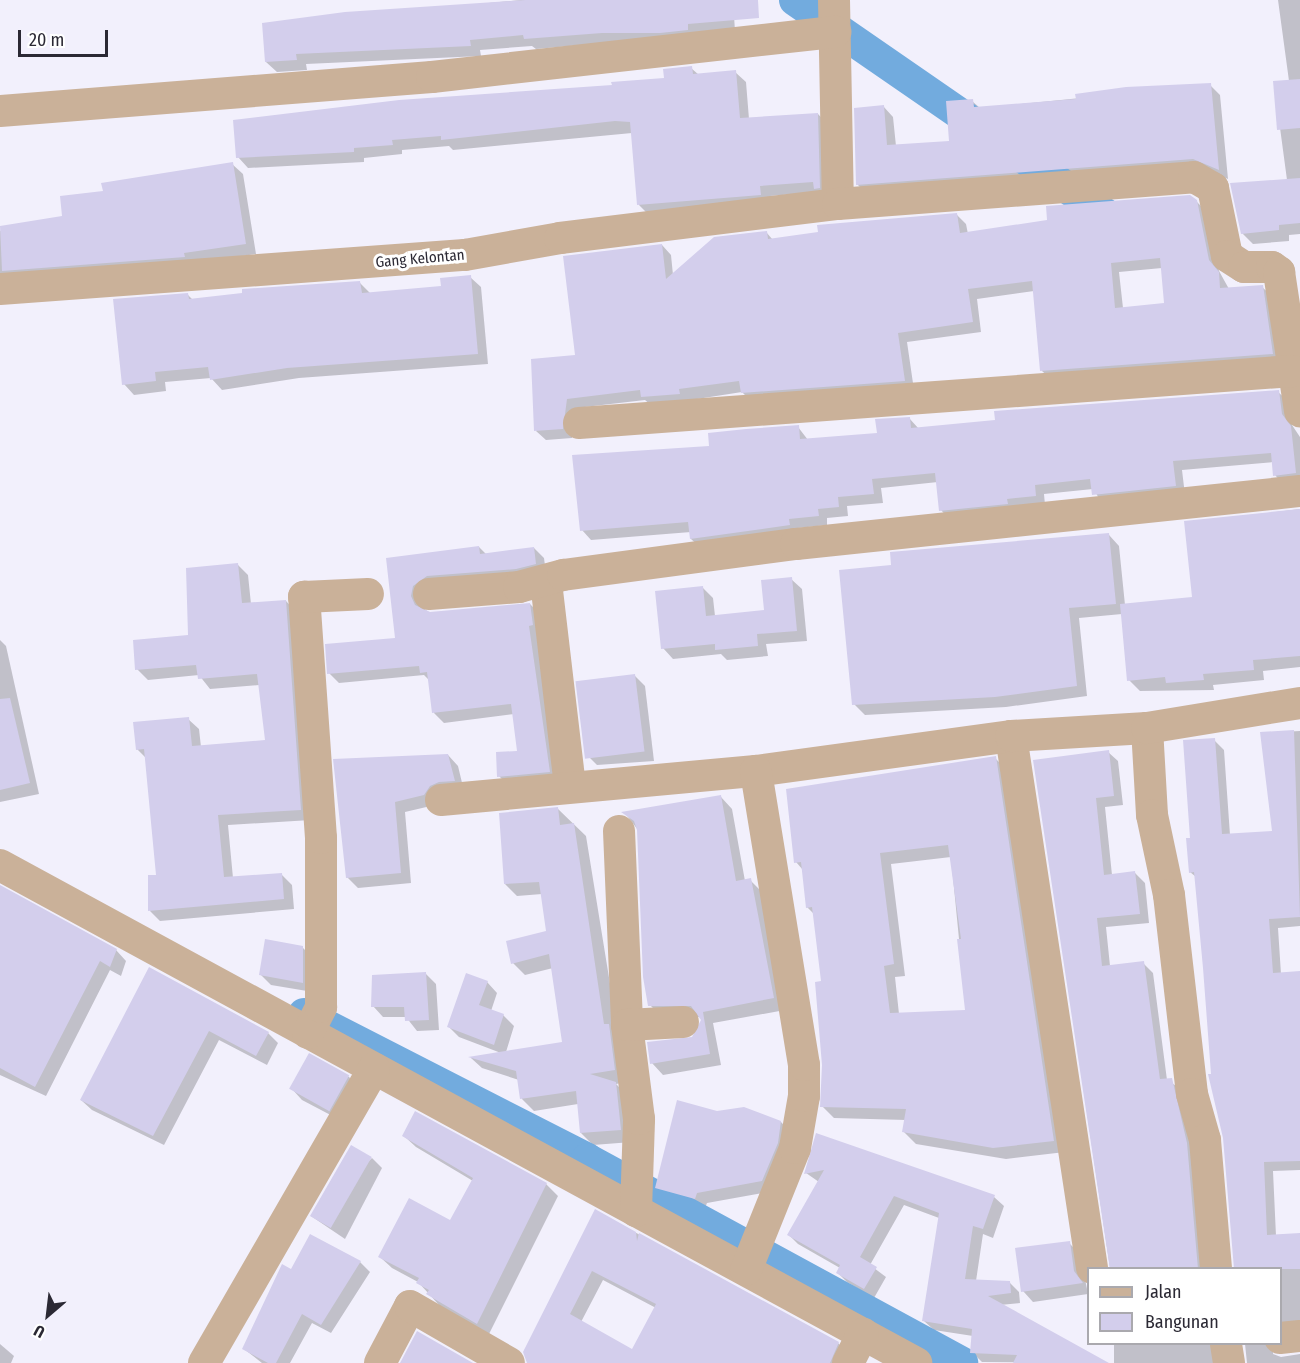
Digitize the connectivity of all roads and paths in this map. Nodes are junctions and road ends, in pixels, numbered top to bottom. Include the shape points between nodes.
1 (834, 0) edge
2 (835, 32) junction
3 (0, 111) edge
4 (838, 204) junction
5 (0, 289) edge
6 (1293, 370) junction
7 (1300, 411) edge
8 (579, 423) dead end
9 (1300, 491) edge
10 (546, 582) junction
11 (368, 594) dead end
12 (429, 594) dead end
13 (1300, 704) edge
14 (1147, 728) junction
15 (1011, 736) junction
16 (756, 771) junction
17 (570, 786) junction
18 (441, 800) dead end
19 (619, 831) dead end
20 (0, 865) edge
21 (683, 1022) dead end
22 (627, 1025) junction
23 (308, 1033) junction
24 (374, 1069) junction
25 (636, 1211) junction
26 (750, 1261) junction
27 (1092, 1267) edge
28 (1216, 1267) edge
29 (863, 1334) junction
30 (1300, 1336) edge
31 (1282, 1338) edge
32 (1226, 1345) edge
33 (204, 1363) edge
34 (380, 1363) edge
35 (509, 1363) edge
36 (848, 1363) edge
37 (916, 1363) edge
38 (1229, 1363) edge

1 - 2 street
2 - 3 street via 432,77
2 - 4 street
4 - 5 street, Gang Kelontan via 560,238 465,255
4 - 6 street, Gang Kelontan via 1204,180 1216,196 1227,256 1244,267 1272,267 1279,272
6 - 7 street
6 - 8 street
9 - 10 street via 796,544 563,575
10 - 12 street
10 - 17 street
11 - 23 street via 304,597 321,838 321,1007
13 - 14 street
14 - 15 street
14 - 28 street via 1152,815 1169,895 1192,1094 1205,1140
15 - 16 street
15 - 27 street
16 - 17 street
16 - 26 street via 804,1065 797,1142
17 - 18 street
19 - 22 street
20 - 23 street
21 - 22 street
22 - 25 street via 639,1119
23 - 24 street
24 - 25 street
24 - 33 street
25 - 26 street
26 - 29 street
29 - 36 street
29 - 37 street
30 - 31 street
32 - 38 street
34 - 35 street via 410,1306

